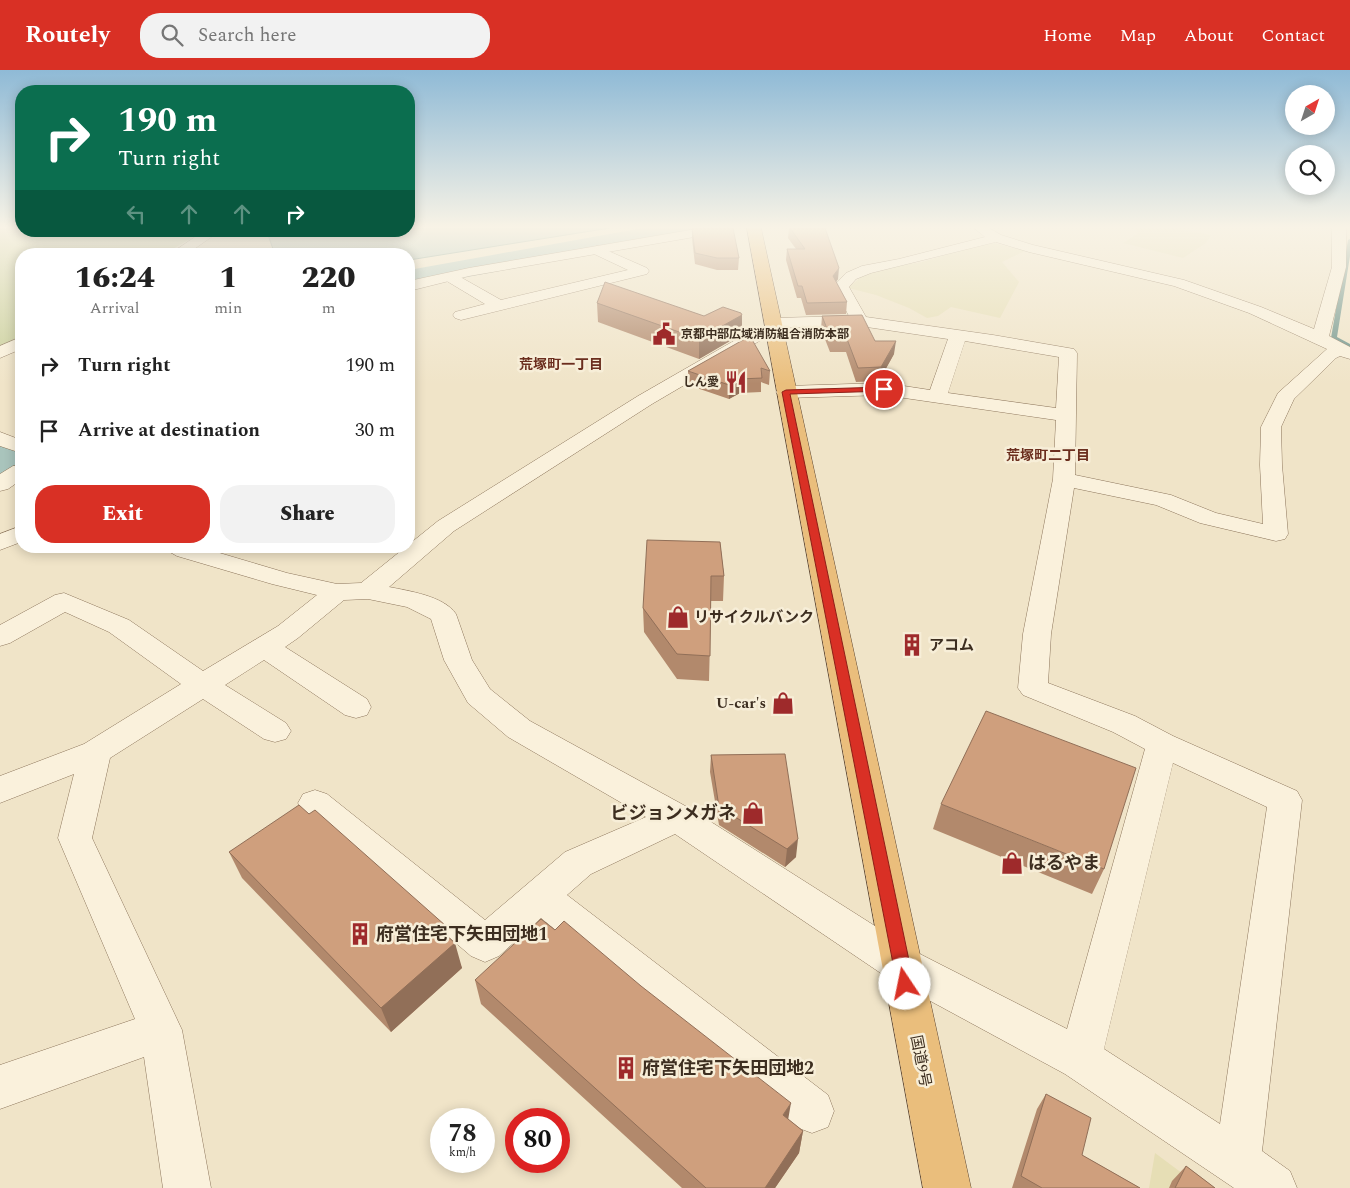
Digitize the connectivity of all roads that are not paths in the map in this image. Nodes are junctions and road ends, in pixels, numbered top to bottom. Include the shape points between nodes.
1 (433, 280) edge
2 (457, 280) edge
3 (608, 280) edge
4 (764, 280) edge
5 (847, 280) edge
6 (1168, 280) edge
7 (1335, 280) edge
8 (415, 285) edge
9 (499, 306) junction
10 (461, 315) dead end
11 (860, 321) junction
12 (774, 328) junction
13 (958, 335) junction
14 (1320, 338) junction
15 (15, 345) edge
16 (1345, 352) edge
17 (0, 353) edge
18 (786, 392) junction
19 (937, 396) junction
20 (1067, 416) junction
21 (0, 438) edge
22 (15, 444) edge
23 (15, 475) edge
24 (1064, 479) junction
25 (0, 484) edge
26 (15, 536) edge
27 (0, 544) edge
28 (415, 552) edge
29 (190, 553) edge
30 (414, 553) edge
31 (368, 591) junction
32 (337, 592) junction
33 (0, 637) edge
34 (264, 647) junction
35 (204, 686) junction
36 (356, 707) dead end
37 (275, 731) dead end
38 (1162, 744) junction
39 (95, 752) junction
40 (0, 790) edge
41 (315, 803) dead end
42 (677, 818) junction
43 (541, 896) junction
44 (902, 965) junction
45 (161, 1030) junction
46 (1080, 1059) junction
47 (0, 1086) edge
48 (812, 1111) dead end
49 (1238, 1162) junction
50 (188, 1188) edge
51 (947, 1188) edge
52 (1273, 1188) edge

1 - 8 street
2 - 9 street
3 - 9 street
4 - 12 highway, 国道9号
5 - 11 street via 841,287
6 - 14 street via 1255,310
7 - 14 street
9 - 10 street
11 - 12 street
11 - 13 street
12 - 18 highway, 国道9号
12 - 28 street via 645,400 541,464 446,526
13 - 19 street
13 - 20 street via 1068,353
14 - 16 street
15 - 17 street
16 - 24 street via 1330,354 1285,397 1271,427 1276,534 1208,518 1164,500
18 - 19 street via 884,389
18 - 44 highway, 国道9号
19 - 20 street
20 - 24 street
21 - 22 street
23 - 25 street
24 - 38 street via 1037,634 1033,688 1124,724
26 - 27 street
29 - 32 street
30 - 31 street
31 - 32 street
31 - 42 street via 415,600 443,614 458,660 479,696 519,729
32 - 34 street
33 - 35 street via 64,601 120,626
34 - 35 street
34 - 36 street
35 - 37 street
35 - 39 street
38 - 46 street
38 - 49 street via 1285,800
39 - 40 street
39 - 45 street via 75,838
41 - 43 street via 485,944
42 - 43 street via 578,863
42 - 44 street
43 - 48 street
44 - 46 street
44 - 51 highway, 国道9号
45 - 47 street
45 - 50 street
46 - 49 street
49 - 52 street

